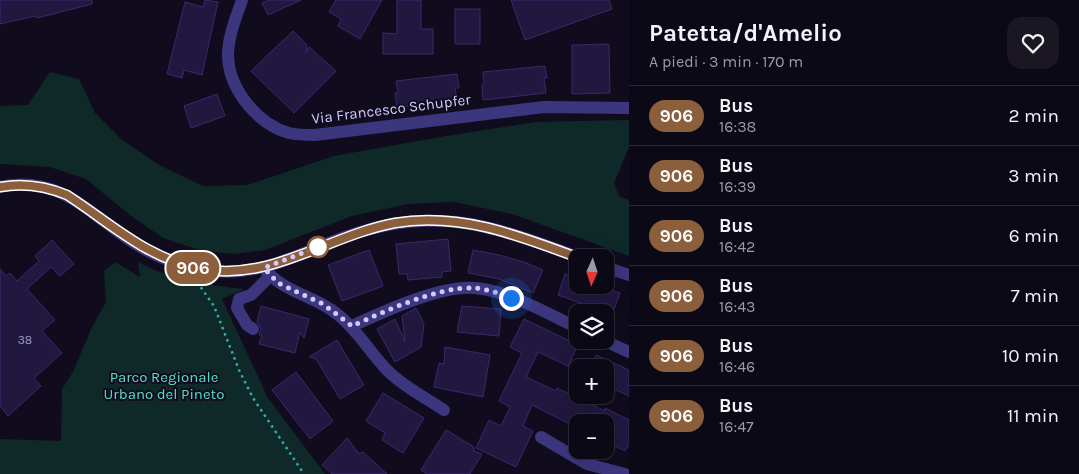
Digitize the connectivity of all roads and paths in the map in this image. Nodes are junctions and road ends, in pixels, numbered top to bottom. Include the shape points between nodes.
1 (242, 0) edge
2 (629, 108) edge
3 (0, 188) edge
4 (569, 254) edge
5 (186, 266) junction
6 (614, 270) edge
7 (267, 272) junction
8 (629, 275) edge
9 (569, 324) edge
10 (352, 326) junction
11 (254, 329) dead end
12 (614, 345) edge
13 (629, 352) edge
14 (444, 410) dead end
15 (541, 437) dead end
16 (304, 474) edge
17 (625, 474) edge

1 - 2 street, Via Francesco Schupfer via 228,48 233,79 252,110 288,133 315,135 544,108
3 - 5 street via 26,185 58,191 135,243 164,259
4 - 7 street via 495,228 452,221 422,221 363,231
5 - 7 street via 227,272
5 - 16 path via 214,306 253,398
6 - 8 street
7 - 10 street via 288,288 323,304
7 - 11 street via 251,295 239,299 237,308 248,327
9 - 10 street via 505,296 474,288 406,303
10 - 14 street via 393,376
12 - 13 street
15 - 17 street via 587,464

